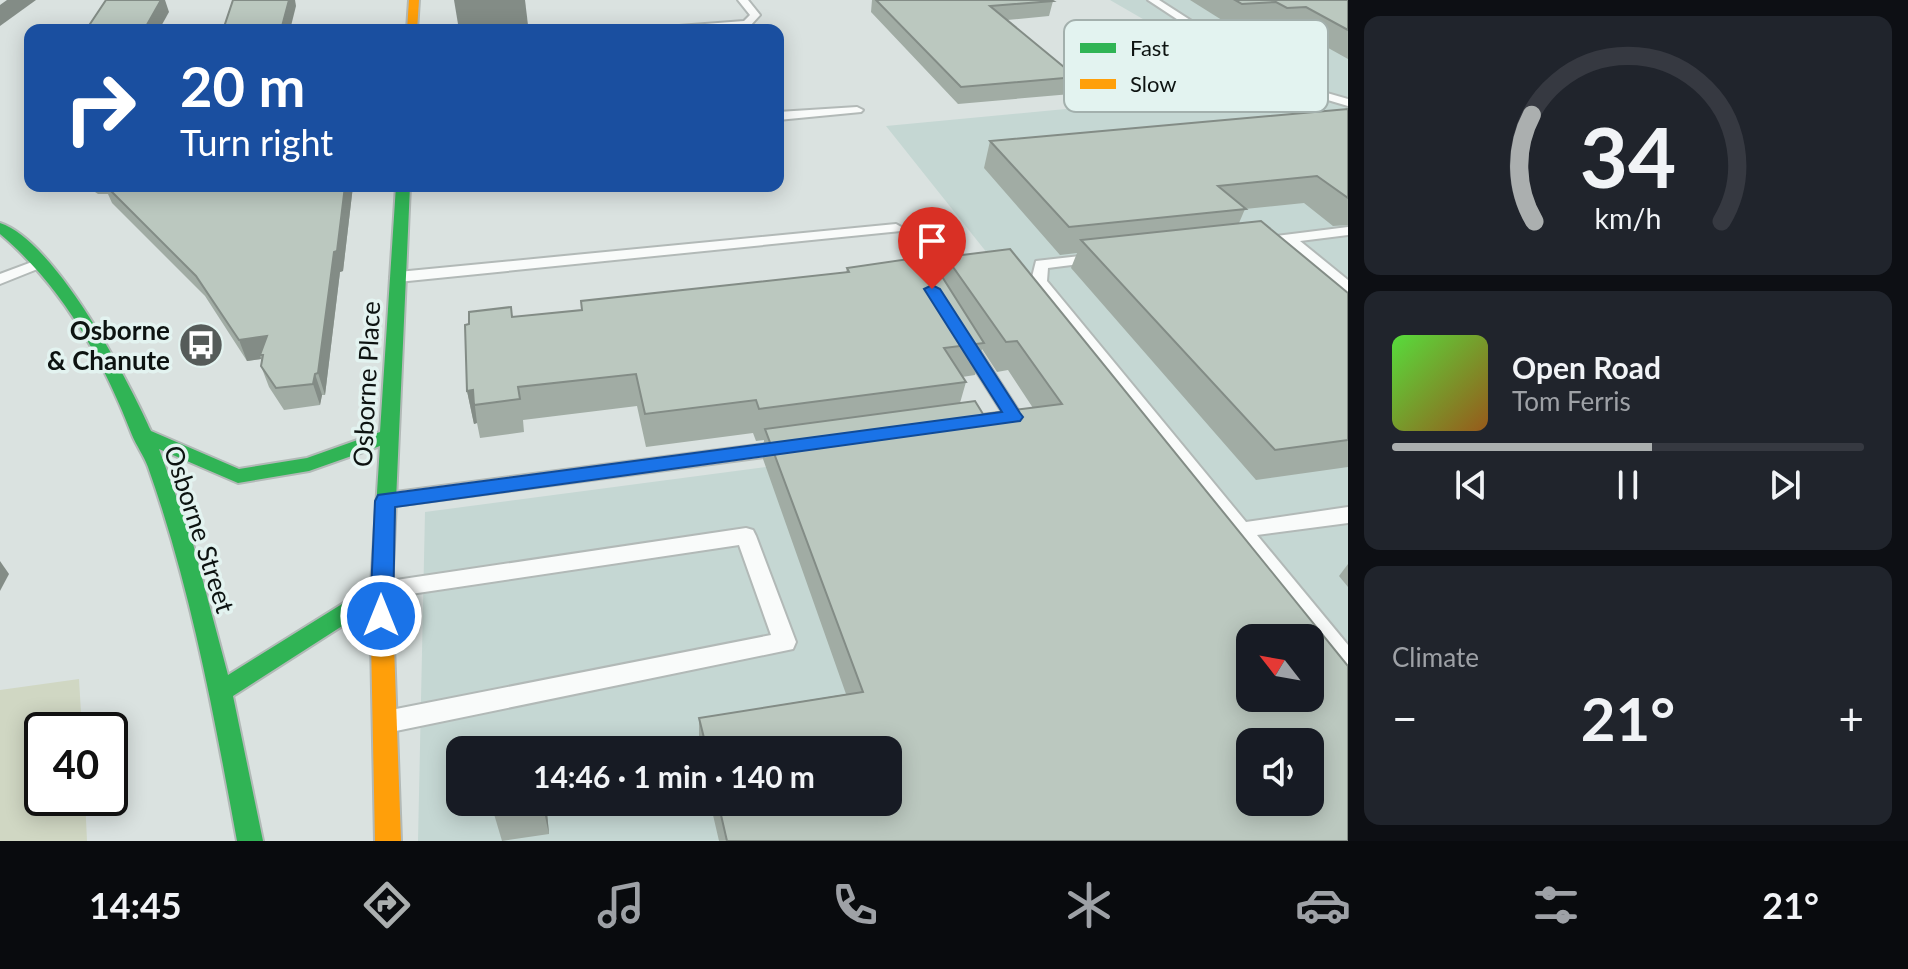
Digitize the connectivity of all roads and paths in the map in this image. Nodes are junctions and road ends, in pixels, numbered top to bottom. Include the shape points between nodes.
1 (414, 0) edge
2 (743, 0) edge
3 (1153, 0) edge
4 (1184, 20) edge
5 (412, 24) edge
6 (747, 24) edge
7 (1328, 97) edge
8 (1348, 103) edge
9 (857, 110) dead end
10 (784, 116) edge
11 (403, 192) edge
12 (0, 227) edge
13 (896, 228) dead end
14 (1348, 231) edge
15 (1288, 239) junction
16 (1242, 244) edge
17 (1118, 256) edge
18 (40, 263) junction
19 (398, 277) junction
20 (0, 279) edge
21 (1348, 288) edge
22 (957, 328) edge
23 (983, 421) edge
24 (141, 434) junction
25 (389, 436) junction
26 (810, 445) edge
27 (385, 501) junction
28 (1348, 515) edge
29 (1241, 530) junction
30 (381, 590) junction
31 (1348, 662) edge
32 (222, 691) junction
33 (384, 722) junction
34 (250, 841) edge
35 (388, 841) edge

1 - 5 street
2 - 6 lane via 755,15
3 - 4 lane
7 - 8 lane
9 - 10 lane
11 - 19 street, Osborne Place
12 - 18 street, Osborne Street
13 - 19 lane
14 - 15 lane
15 - 16 lane
15 - 21 lane
17 - 29 lane via 1041,264 1039,281
18 - 20 lane
18 - 24 street, Osborne Street via 108,361
19 - 25 street, Osborne Place
22 - 23 lane via 1014,417
24 - 25 street via 238,476 309,464
24 - 32 street, Osborne Street via 164,484
25 - 27 street, Osborne Place
26 - 27 lane
27 - 30 street, Osborne Place
28 - 29 lane
29 - 31 lane
30 - 32 street
30 - 33 street, Osborne Place
30 - 33 lane via 746,536 785,642
32 - 34 street, Osborne Street
33 - 35 street, Osborne Place

